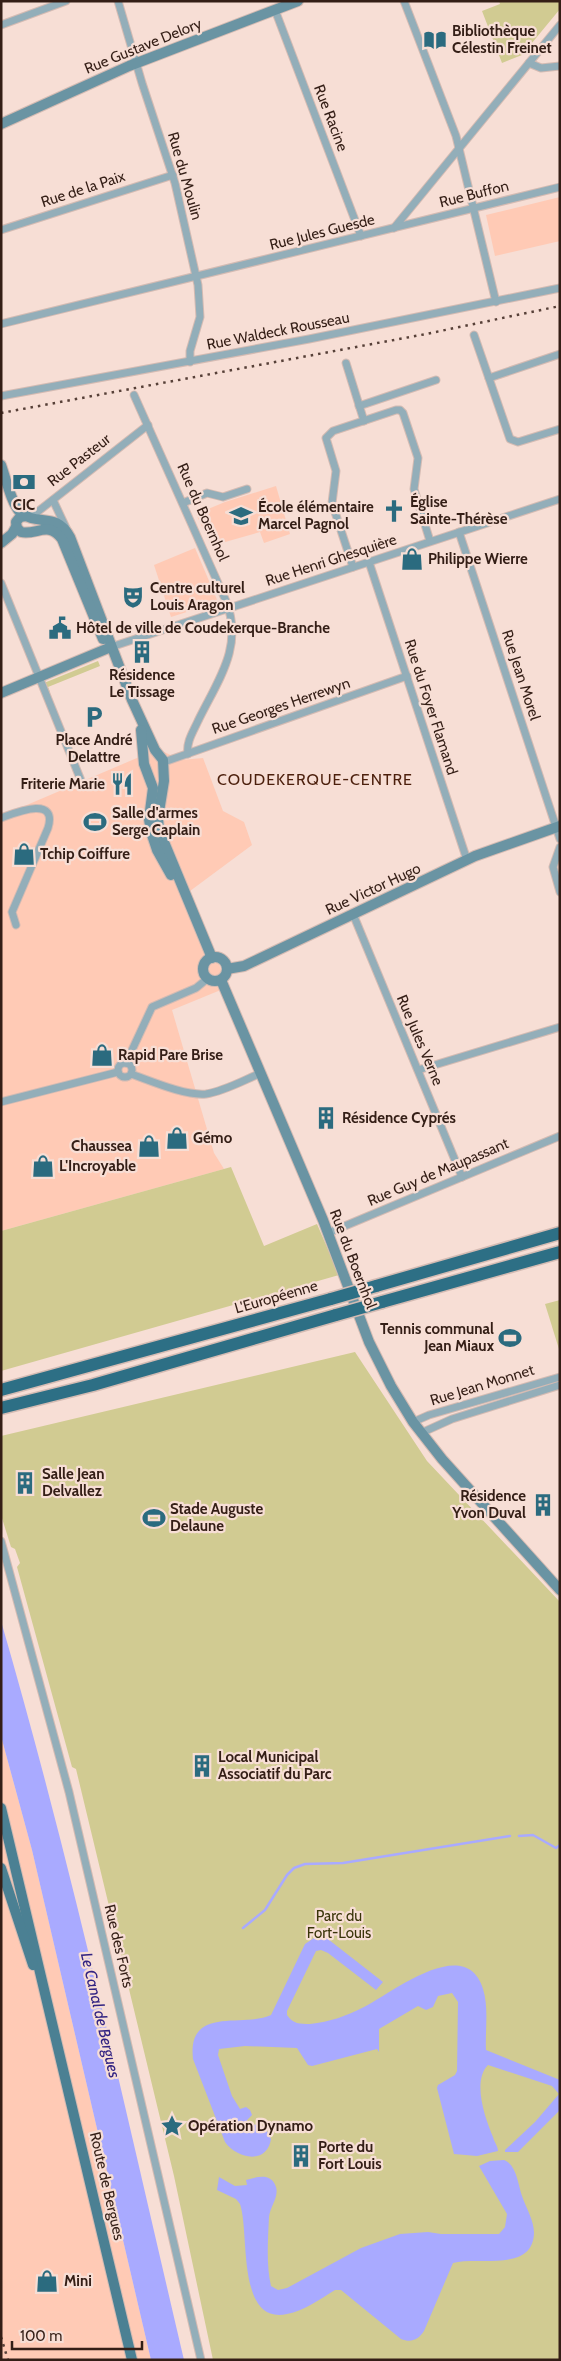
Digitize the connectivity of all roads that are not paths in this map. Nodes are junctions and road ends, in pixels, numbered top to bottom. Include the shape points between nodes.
1 (66, 1) edge
2 (118, 1) edge
3 (298, 1) edge
4 (404, 1) edge
5 (275, 10) junction
6 (560, 25) edge
7 (1, 26) edge
8 (136, 63) junction
9 (529, 63) junction
10 (560, 66) edge
11 (1, 124) edge
12 (459, 149) junction
13 (173, 175) junction
14 (560, 187) edge
15 (473, 208) junction
16 (394, 228) junction
17 (1, 230) edge
18 (361, 236) junction
19 (196, 276) junction
20 (560, 288) edge
21 (496, 302) junction
22 (1, 324) edge
23 (474, 335) dead end
24 (560, 354) edge
25 (190, 362) junction
26 (346, 363) dead end
27 (489, 378) junction
28 (436, 380) dead end
29 (134, 395) dead end
30 (1, 396) edge
31 (359, 406) junction
32 (364, 421) junction
33 (148, 425) junction
34 (560, 429) edge
35 (1, 465) edge
36 (1, 483) edge
37 (247, 489) dead end
38 (560, 499) edge
39 (53, 500) junction
40 (184, 503) junction
41 (28, 517) junction
42 (16, 525) junction
43 (31, 531) junction
44 (459, 532) junction
45 (70, 537) junction
46 (430, 541) junction
47 (1, 543) edge
48 (369, 562) junction
49 (353, 567) junction
50 (1, 584) edge
51 (228, 608) junction
52 (110, 647) junction
53 (407, 676) junction
54 (38, 677) junction
55 (1, 693) edge
56 (132, 700) junction
57 (157, 754) junction
58 (188, 754) junction
59 (145, 758) junction
60 (164, 764) junction
61 (148, 771) junction
62 (82, 783) dead end
63 (1, 818) edge
64 (559, 831) edge
65 (560, 847) edge
66 (467, 860) junction
67 (560, 892) edge
68 (191, 908) junction
69 (353, 914) junction
70 (16, 925) dead end
71 (212, 958) junction
72 (227, 969) junction
73 (207, 979) junction
74 (221, 980) junction
75 (560, 1027) edge
76 (126, 1063) junction
77 (418, 1070) junction
78 (118, 1072) junction
79 (261, 1073) junction
80 (130, 1074) junction
81 (1, 1102) edge
82 (560, 1136) edge
83 (462, 1177) junction
84 (328, 1233) junction
85 (560, 1233) edge
86 (560, 1252) edge
87 (147, 1370) junction
88 (560, 1377) edge
89 (560, 1385) edge
90 (1, 1389) edge
91 (1, 1408) edge
92 (1, 1417) edge
93 (413, 1422) junction
94 (421, 1433) junction
95 (1, 1541) edge
96 (560, 1590) edge
97 (1, 1808) edge
98 (1, 1830) edge
99 (1, 1868) edge
100 (18, 1874) junction
101 (51, 2018) junction
102 (132, 2360) edge
103 (201, 2360) edge

1 - 7 street
2 - 8 street, Rue du Moulin
3 - 5 street, Rue Gustave Delory
4 - 12 street
5 - 8 street, Rue Gustave Delory
5 - 18 street, Rue Racine
6 - 9 street, Rue Jules Guesde
8 - 11 street, Rue Gustave Delory
8 - 13 street, Rue du Moulin
9 - 10 street via 541,68
9 - 12 street, Rue Jules Guesde
12 - 15 street
12 - 16 street, Rue Jules Guesde
13 - 17 street, Rue de la Paix
13 - 19 street, Rue du Moulin
14 - 15 street, Rue Buffon
15 - 16 street, Rue Buffon
15 - 21 street
16 - 18 street, Rue Jules Guesde
18 - 19 street, Rue Jules Guesde
19 - 22 street, Rue Jules Guesde
19 - 25 street, Rue du Moulin via 200,316
20 - 21 street, Rue Waldeck Rousseau
21 - 25 street, Rue Waldeck Rousseau
23 - 27 street
24 - 27 street
25 - 30 street, Rue Waldeck Rousseau
26 - 31 street
27 - 34 street via 508,435 514,442
28 - 31 street
29 - 33 street, Rue du Boernhol
31 - 32 street
32 - 46 street via 396,410 403,413 418,458 414,490
32 - 49 street via 331,432 326,438 336,471 332,503
33 - 39 street, Rue Pasteur
33 - 40 street, Rue du Boernhol
35 - 41 street via 17,508
36 - 42 street
37 - 40 street via 223,497 207,493
38 - 44 street, Rue Henri Ghesquière
39 - 41 street, Rue Pasteur
39 - 45 street
40 - 51 street, Rue du Boernhol
41 - 42 street via 19,518
41 - 43 street via 34,524
41 - 45 street via 56,522
42 - 43 street via 23,533
42 - 47 street via 12,534
43 - 52 street via 48,530 61,537 101,636
44 - 46 street, Rue Henri Ghesquière
44 - 64 street, Rue Jean Morel
45 - 52 street
46 - 48 street, Rue Henri Ghesquière
48 - 49 street, Rue Henri Ghesquière
48 - 53 street, Rue du Foyer Flamand
49 - 51 street, Rue Henri Ghesquière
50 - 54 street
51 - 52 street, Rue Henri Ghesquière
51 - 58 street, Rue du Boernhol via 233,630 231,653 192,734
52 - 54 street
52 - 56 street
53 - 58 street, Rue Georges Herrewyn
53 - 66 street, Rue du Foyer Flamand
54 - 55 street
54 - 62 street
56 - 57 street
56 - 59 street via 142,731
57 - 59 street via 149,754
57 - 60 street
58 - 60 street, Rue Georges Herrewyn
59 - 61 street via 144,766
60 - 61 street via 157,772
60 - 68 street via 158,824
61 - 68 street via 153,788 149,822 153,840
63 - 70 street via 31,808 43,811 49,817 49,826 12,912
64 - 66 street, Rue Victor Hugo
65 - 67 street via 553,868
66 - 69 street, Rue Victor Hugo
68 - 71 street
69 - 72 street, Rue Victor Hugo via 244,966
69 - 77 street, Rue Jules Verne
71 - 72 street via 221,959
71 - 73 street via 203,967
72 - 74 street
73 - 74 street
73 - 76 street via 198,987 152,1007
74 - 79 street, Rue du Boernhol
75 - 77 street
76 - 78 street via 120,1065
76 - 80 street via 131,1067
77 - 83 street, Rue Jules Verne
78 - 80 street via 124,1077
78 - 81 street
79 - 80 street via 202,1094
79 - 84 street, Rue du Boernhol
82 - 83 street, Rue Guy de Maupassant
83 - 84 street, Rue Guy de Maupassant
84 - 93 street, Rue du Boernhol via 373,1351
85 - 90 highway, L'Européenne, bridge via 22,1386
86 - 87 highway, bridge
87 - 91 highway
87 - 92 highway via 47,1405
88 - 93 street, Rue Jean Monnet
89 - 94 street, Rue Jean Monnet via 452,1419
93 - 94 street, Rue du Boernhol
94 - 96 street, Rue du Boernhol
95 - 103 street, Rue des Forts via 69,1792
97 - 100 main road, Route de Bergues
98 - 100 main road
99 - 101 main road, Route de Bergues
100 - 101 main road, Route de Bergues
101 - 102 main road, Route de Bergues

